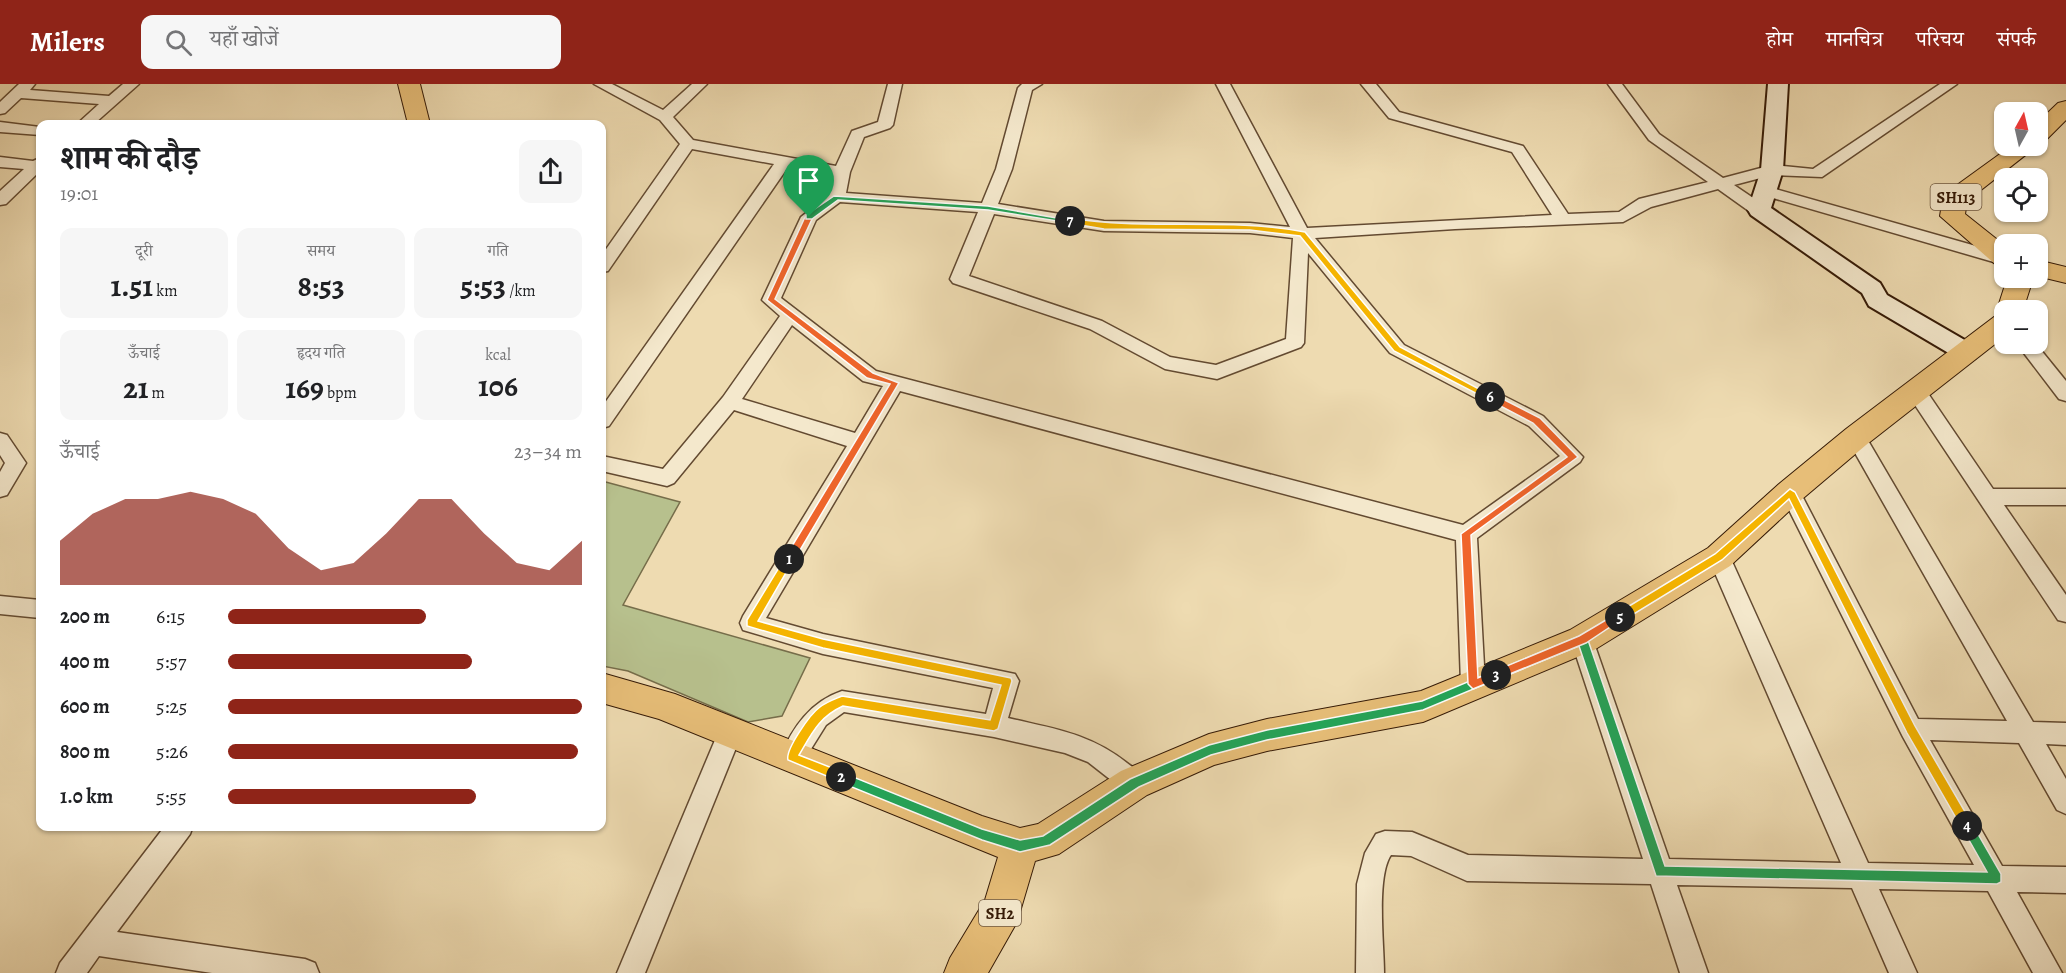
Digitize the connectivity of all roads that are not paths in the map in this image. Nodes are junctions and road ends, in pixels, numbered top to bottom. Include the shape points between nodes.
1 (132, 84) edge
2 (409, 84) edge
3 (601, 84) edge
4 (700, 84) edge
5 (896, 84) edge
6 (1035, 84) edge
7 (1223, 84) edge
8 (1368, 84) edge
9 (1615, 84) edge
10 (1778, 84) edge
11 (1950, 84) edge
12 (24, 89) edge
13 (112, 101) junction
14 (2066, 108) edge
15 (0, 110) edge
16 (665, 117) junction
17 (90, 120) edge
18 (418, 120) edge
19 (2048, 125) edge
20 (0, 127) edge
21 (36, 130) edge
22 (688, 144) junction
23 (2012, 156) edge
24 (784, 161) junction
25 (0, 162) edge
26 (36, 164) edge
27 (36, 167) edge
28 (842, 172) junction
29 (1721, 183) junction
30 (1766, 191) junction
31 (837, 197) junction
32 (0, 200) edge
33 (988, 208) junction
34 (1563, 219) junction
35 (1302, 234) junction
36 (1994, 251) edge
37 (1994, 256) edge
38 (606, 261) edge
39 (2048, 271) edge
40 (2066, 275) edge
41 (790, 315) junction
42 (1994, 331) edge
43 (1966, 352) junction
44 (2034, 354) edge
45 (895, 383) junction
46 (1916, 391) junction
47 (2066, 394) edge
48 (730, 402) junction
49 (606, 415) edge
50 (1856, 437) junction
51 (0, 440) edge
52 (860, 442) junction
53 (606, 465) edge
54 (0, 489) edge
55 (1790, 492) junction
56 (1987, 497) junction
57 (2066, 497) edge
58 (1466, 534) junction
59 (1719, 557) junction
60 (0, 605) edge
61 (36, 609) edge
62 (2066, 614) edge
63 (1582, 640) junction
64 (1473, 684) junction
65 (606, 689) edge
66 (994, 726) junction
67 (1911, 729) junction
68 (2025, 732) junction
69 (730, 733) junction
70 (2066, 734) edge
71 (792, 757) junction
72 (1134, 783) junction
73 (2066, 802) edge
74 (177, 831) edge
75 (1020, 846) junction
76 (1661, 872) junction
77 (1858, 876) junction
78 (1997, 878) junction
79 (2066, 880) edge
80 (94, 942) junction
81 (70, 973) edge
82 (305, 973) edge
83 (631, 973) edge
84 (965, 973) edge
85 (1370, 973) edge
86 (1694, 973) edge
87 (1903, 973) edge
88 (2048, 973) edge

1 - 13 street
2 - 18 main road
3 - 16 street
4 - 16 street
5 - 28 street via 885,125 856,134
6 - 33 street via 1025,88 1004,170
7 - 35 street
8 - 34 street via 1394,115 1518,149
9 - 29 street via 1654,137
10 - 30 street
11 - 30 street via 1816,174
12 - 13 street
12 - 15 street
13 - 17 street
14 - 19 main road
16 - 22 street
20 - 21 street
22 - 24 street
22 - 38 street
23 - 36 main road, SH113 via 1955,198 1952,216
24 - 28 street
24 - 49 street
25 - 26 street
27 - 32 street
28 - 31 street
29 - 30 street
29 - 30 street
29 - 34 street via 1645,203 1623,217
30 - 37 street
30 - 43 street via 1872,289 1877,300
31 - 33 street
31 - 41 street via 809,217 771,300
33 - 35 street via 1104,226 1250,228
33 - 35 street via 959,279 1096,325 1165,363 1217,372 1296,343
34 - 35 street
35 - 58 street via 1397,349 1536,421 1574,457
39 - 40 main road
41 - 45 street via 870,376
41 - 48 street
42 - 43 main road
43 - 46 main road
44 - 47 street
45 - 52 street
45 - 58 street
46 - 50 main road
46 - 56 street
48 - 52 street
48 - 53 street via 667,478
50 - 55 main road
50 - 68 street
51 - 54 street via 16,463
52 - 66 street via 751,623 823,644 1007,681
55 - 59 main road
55 - 67 street
56 - 57 street
56 - 62 street
58 - 64 street
59 - 63 main road
59 - 77 street
60 - 61 street
63 - 64 main road
63 - 76 street
64 - 72 main road via 1423,705 1209,750
65 - 69 main road via 663,705
66 - 71 street via 842,701 825,709 812,722
66 - 72 street via 1066,742 1096,754
67 - 68 street
67 - 78 street
68 - 70 street
68 - 73 street
69 - 71 main road
69 - 83 street
71 - 75 main road
72 - 75 main road via 1045,841
74 - 80 street
75 - 84 main road, SH2 via 1003,908
76 - 77 street
76 - 85 street via 1467,868 1412,844 1385,843 1377,849 1370,874
76 - 86 street
77 - 78 street
77 - 87 street
78 - 79 street
78 - 88 street
80 - 81 street
80 - 82 street

